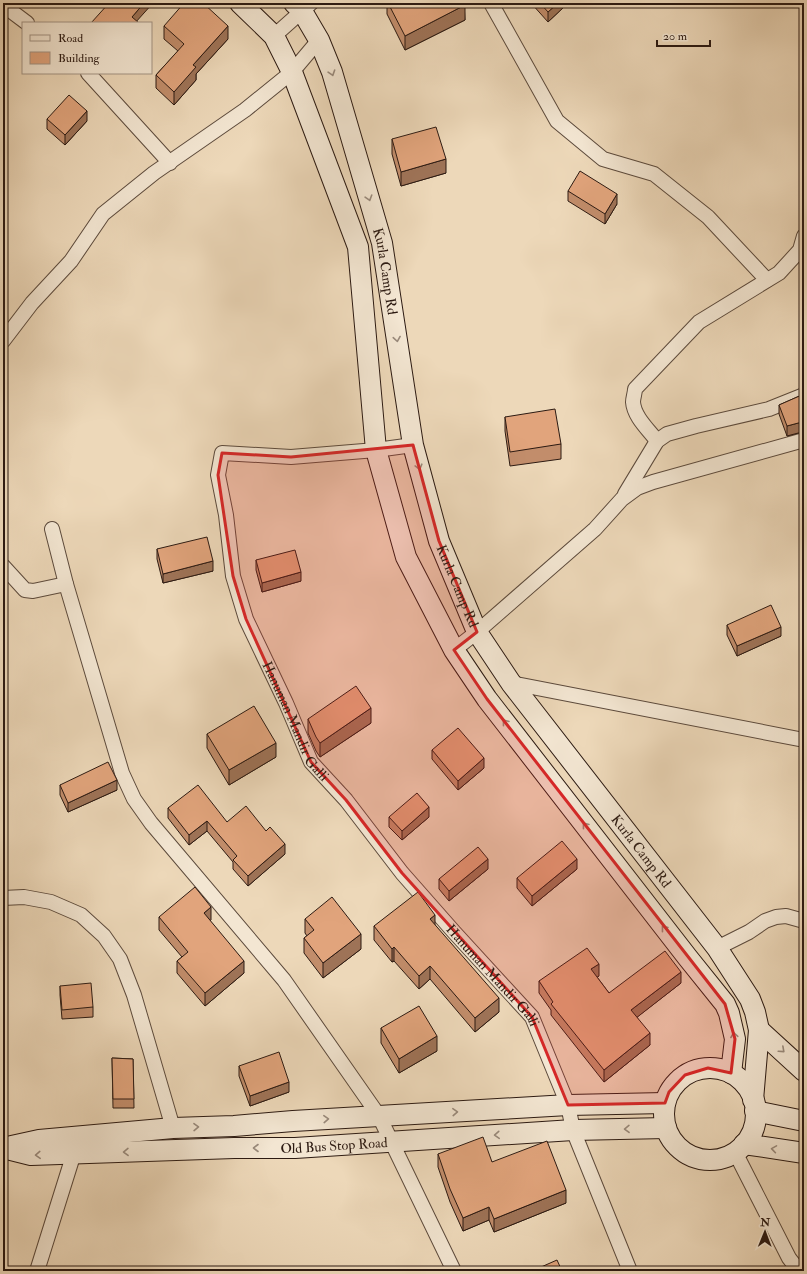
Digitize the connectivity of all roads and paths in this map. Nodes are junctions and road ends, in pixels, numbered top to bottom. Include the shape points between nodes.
1 (240, 3) edge
2 (491, 3) edge
3 (3, 5) edge
4 (302, 6) edge
5 (26, 22) edge
6 (274, 36) junction
7 (319, 40) junction
8 (292, 72) junction
9 (89, 74) edge
10 (170, 163) junction
11 (804, 236) edge
12 (768, 280) junction
13 (3, 341) edge
14 (804, 395) edge
15 (804, 440) edge
16 (657, 441) junction
17 (413, 445) junction
18 (376, 450) junction
19 (622, 500) junction
20 (52, 529) dead end
21 (3, 566) edge
22 (66, 584) junction
23 (477, 632) junction
24 (454, 650) junction
25 (511, 683) junction
26 (804, 740) edge
27 (3, 898) edge
28 (804, 920) edge
29 (717, 948) junction
30 (759, 1030) junction
31 (804, 1070) edge
32 (731, 1073) junction
33 (665, 1103) junction
34 (568, 1105) junction
35 (754, 1106) junction
36 (379, 1116) junction
37 (804, 1121) edge
38 (234, 1126) junction
39 (173, 1128) junction
40 (666, 1128) junction
41 (573, 1130) junction
42 (391, 1142) junction
43 (3, 1148) edge
44 (234, 1148) junction
45 (739, 1148) junction
46 (74, 1153) junction
47 (804, 1153) edge
48 (37, 1271) edge
49 (454, 1271) edge
50 (630, 1271) edge
51 (799, 1271) edge

1 - 6 main road, Kurla Camp Rd
2 - 12 street via 557,120 603,158 654,174 708,217
3 - 5 street
4 - 6 street
4 - 7 main road, Kurla Camp Rd
6 - 8 main road, Kurla Camp Rd
7 - 8 street
7 -> 17 main road, Kurla Camp Rd via 332,72 382,243
8 - 10 street via 246,110
8 - 18 main road, Kurla Camp Rd via 358,247
9 - 10 street
10 - 13 street via 103,214 71,260 32,303
11 - 12 street via 800,250 779,273
12 - 16 street via 699,322 636,389 633,401 635,410
14 - 16 street via 769,409 667,434
15 - 19 street via 653,482 637,488
16 - 19 street
17 - 18 street, Hanuman Mandir Galli
17 -> 23 main road, Kurla Camp Rd via 439,541
18 - 24 main road, Kurla Camp Rd via 406,557
18 - 34 street, Hanuman Mandir Galli via 291,457 222,453 218,475 226,515 233,576 246,619 311,762 346,800 402,873 532,1017
19 - 23 street via 595,529
20 - 22 street
21 - 22 street via 25,590 33,591
22 - 36 street via 122,773 134,799 151,823 284,980
23 - 24 street
23 - 25 main road, Kurla Camp Rd
32 -> 24 main road, Kurla Camp Rd via 735,1039 725,1004 487,699
25 - 26 street
25 - 29 main road, Kurla Camp Rd
27 - 39 street via 24,897 51,902 81,915 104,936 120,959 134,995
28 - 29 street via 786,916 776,917
29 - 30 main road, Kurla Camp Rd via 750,999
30 -> 31 main road
30 - 35 main road, Kurla Camp Rd
32 - 33 main road via 708,1068 685,1075 672,1087
32 - 35 main road via 748,1089
33 - 34 main road, Old Bus Stop Road
33 - 40 main road
36 -> 34 main road, Old Bus Stop Road
34 - 41 street
35 - 37 main road
35 - 45 main road, Kurla Camp Rd via 755,1123 751,1135
38 -> 36 main road, Old Bus Stop Road
36 - 42 street
39 -> 38 main road, Old Bus Stop Road
38 - 44 main road
39 - 43 main road, Old Bus Stop Road via 38,1140
40 -> 41 main road, Old Bus Stop Road
40 - 45 main road via 677,1146 695,1157 726,1157
41 -> 42 main road, Old Bus Stop Road
41 - 50 street
42 -> 44 main road, Old Bus Stop Road via 295,1148
42 - 49 street
46 -> 43 main road, Old Bus Stop Road via 31,1155
44 -> 46 main road, Old Bus Stop Road
47 -> 45 main road
45 - 51 street via 789,1258
46 - 48 street

